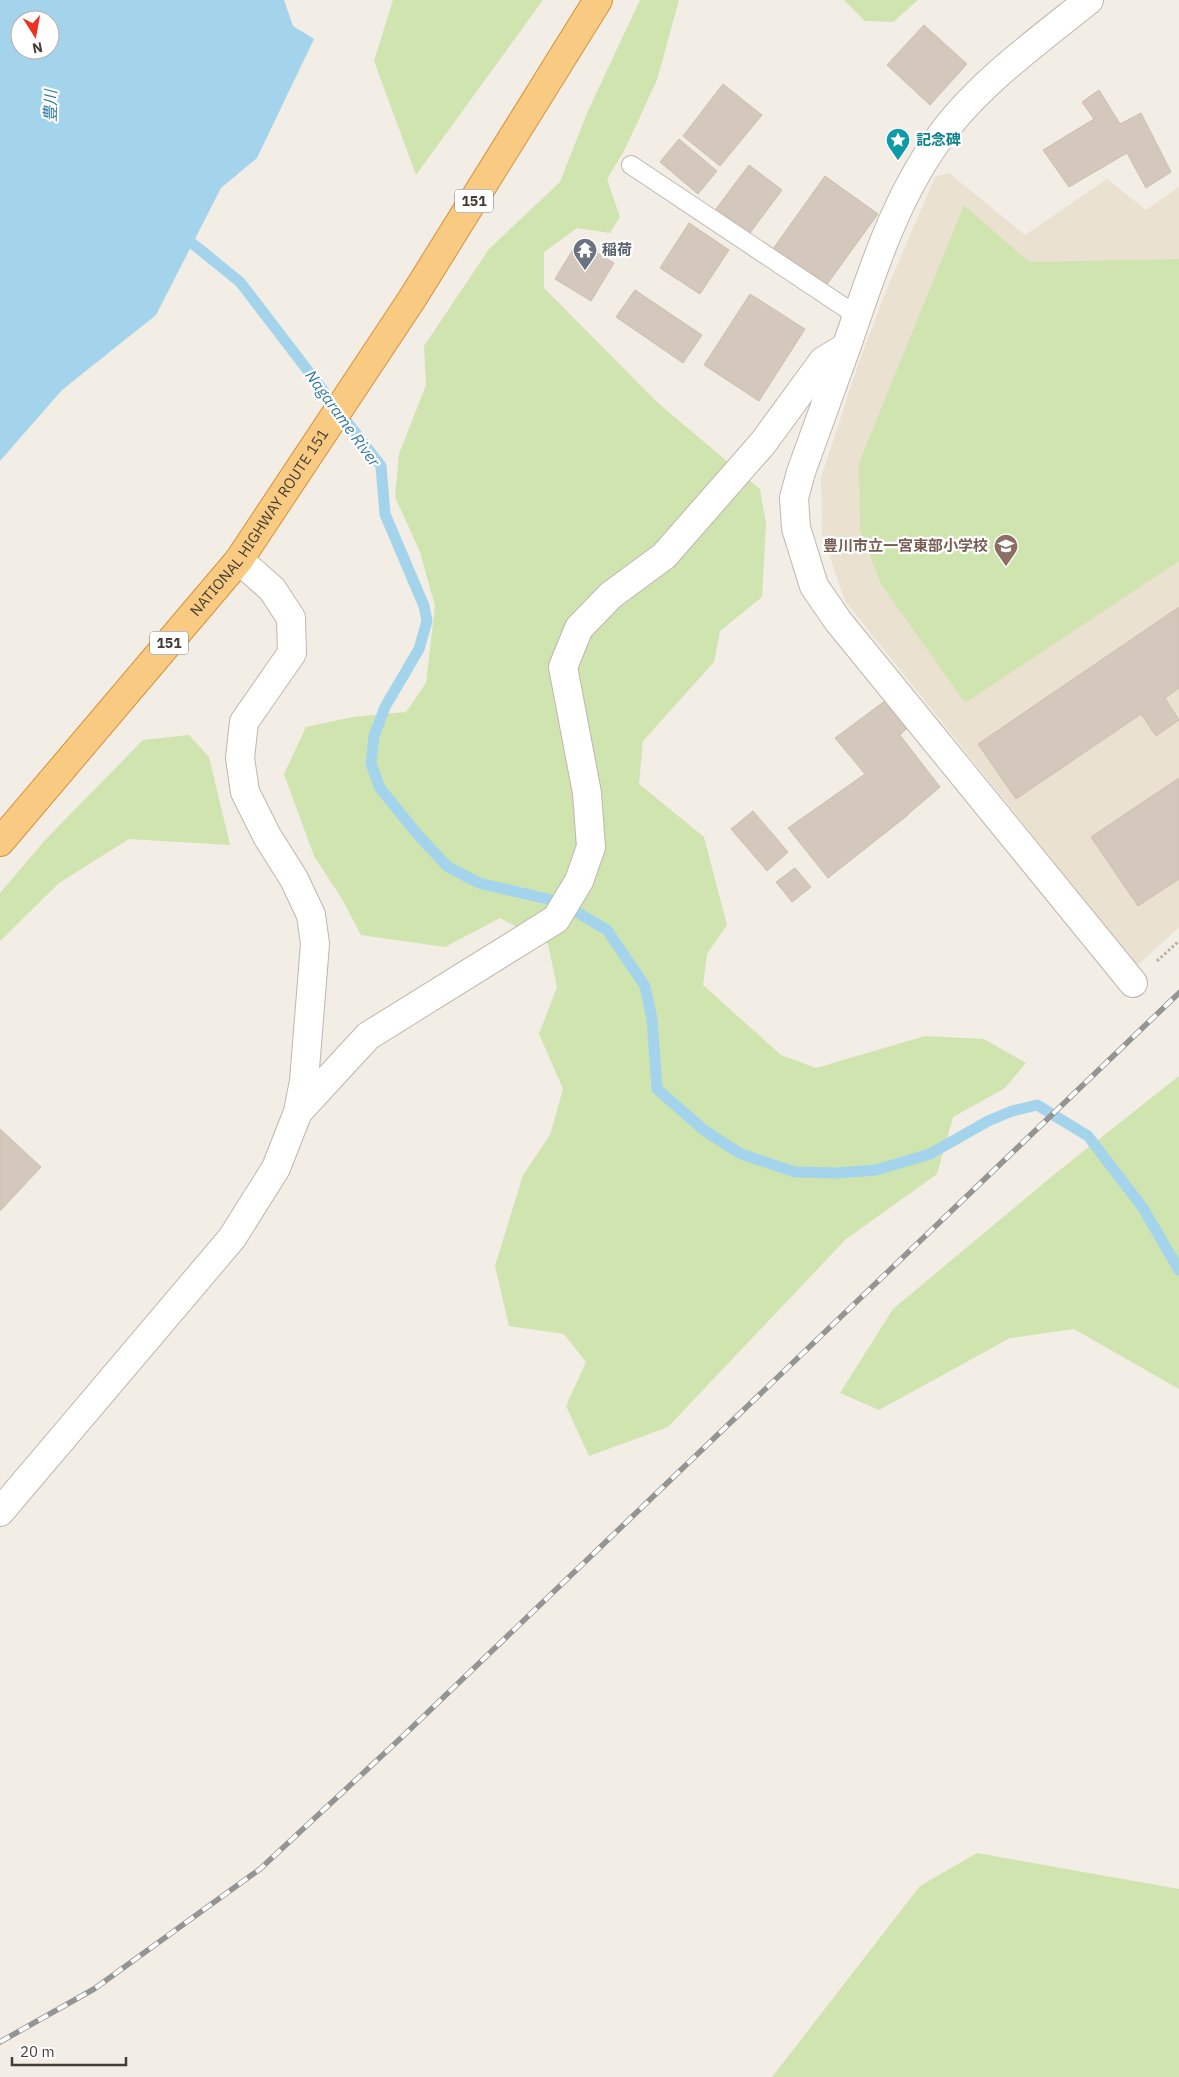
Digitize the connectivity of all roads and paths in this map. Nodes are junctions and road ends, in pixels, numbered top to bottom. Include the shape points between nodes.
1 (598, 0) edge
2 (1089, 0) edge
3 (631, 165) dead end
4 (856, 315) junction
5 (846, 347) junction
6 (239, 560) junction
7 (0, 842) edge
8 (1133, 983) dead end
9 (298, 1112) junction
10 (0, 1512) edge

1 - 6 highway, NATIONAL HIGHWAY ROUTE 151 / 151 via 412,299
2 - 4 street via 1012,62 938,139 912,179 893,219
3 - 4 lane
4 - 5 street
5 - 8 street via 794,498 796,528 814,586 838,621
5 - 9 street via 823,361 763,443 664,556 611,595 579,628 562,666 587,793 591,847 579,881 556,920 368,1036
6 - 7 highway, NATIONAL HIGHWAY ROUTE 151 / 151
6 - 9 street via 272,589 291,618 292,653 244,722 240,758 245,792 311,915 315,944 304,1081
9 - 10 street via 276,1168 232,1238

